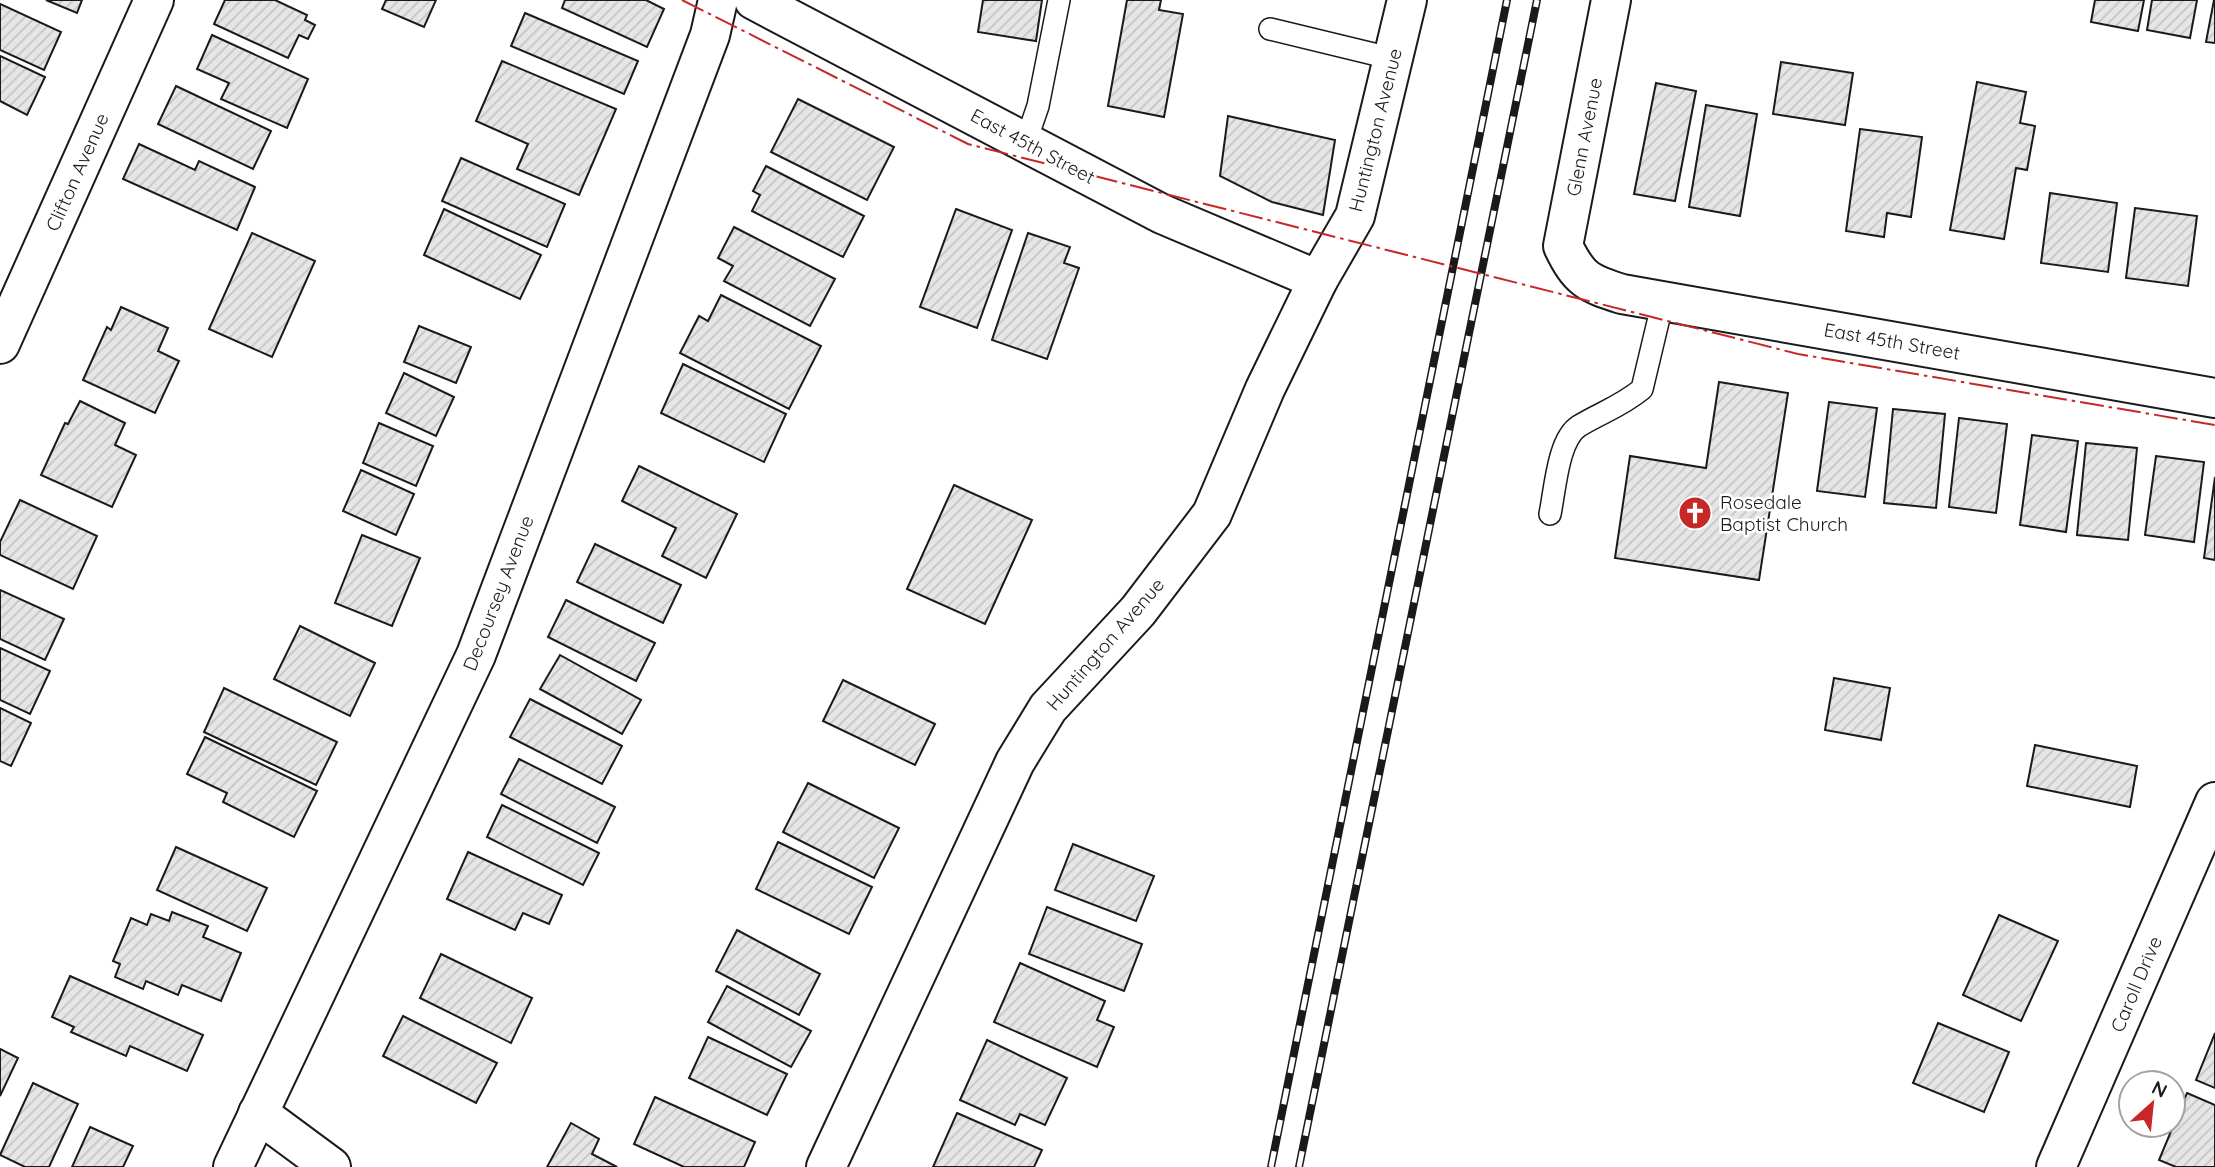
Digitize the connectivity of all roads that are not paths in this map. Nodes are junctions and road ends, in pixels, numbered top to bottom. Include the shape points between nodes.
1 (154, 0) edge
2 (718, 0) edge
3 (754, 0) edge
4 (1059, 0) edge
5 (1407, 0) edge
6 (1611, 0) edge
7 (1270, 29) dead end
8 (1394, 59) junction
9 (1026, 141) junction
10 (1575, 271) joint
11 (1318, 280) junction
12 (1663, 301) junction
13 (0, 344) edge
14 (2215, 398) edge
15 (1550, 514) dead end
16 (2215, 802) edge
17 (258, 1113) junction
18 (233, 1167) edge
19 (331, 1167) edge
20 (826, 1167) edge
21 (2056, 1167) edge

1 - 13 street, Clifton Avenue
2 - 17 street, Decoursey Avenue via 710,36 476,654
3 - 9 street, East 45th Street
4 - 9 lane via 1038,106
5 - 8 street, Huntington Avenue
6 - 10 street, Glenn Avenue via 1563,246
7 - 8 lane
8 - 11 street, Huntington Avenue via 1355,216
9 - 11 street, East 45th Street via 1162,214
10 - 12 street, East 45th Street via 1595,285
11 - 20 street, Huntington Avenue via 1212,514 1138,611 1048,708 1016,762
12 - 14 street, East 45th Street
12 - 15 lane via 1642,389 1614,410 1577,427 1566,443
16 - 21 street, Caroll Drive
17 - 18 street, Decoursey Avenue
17 - 19 street

